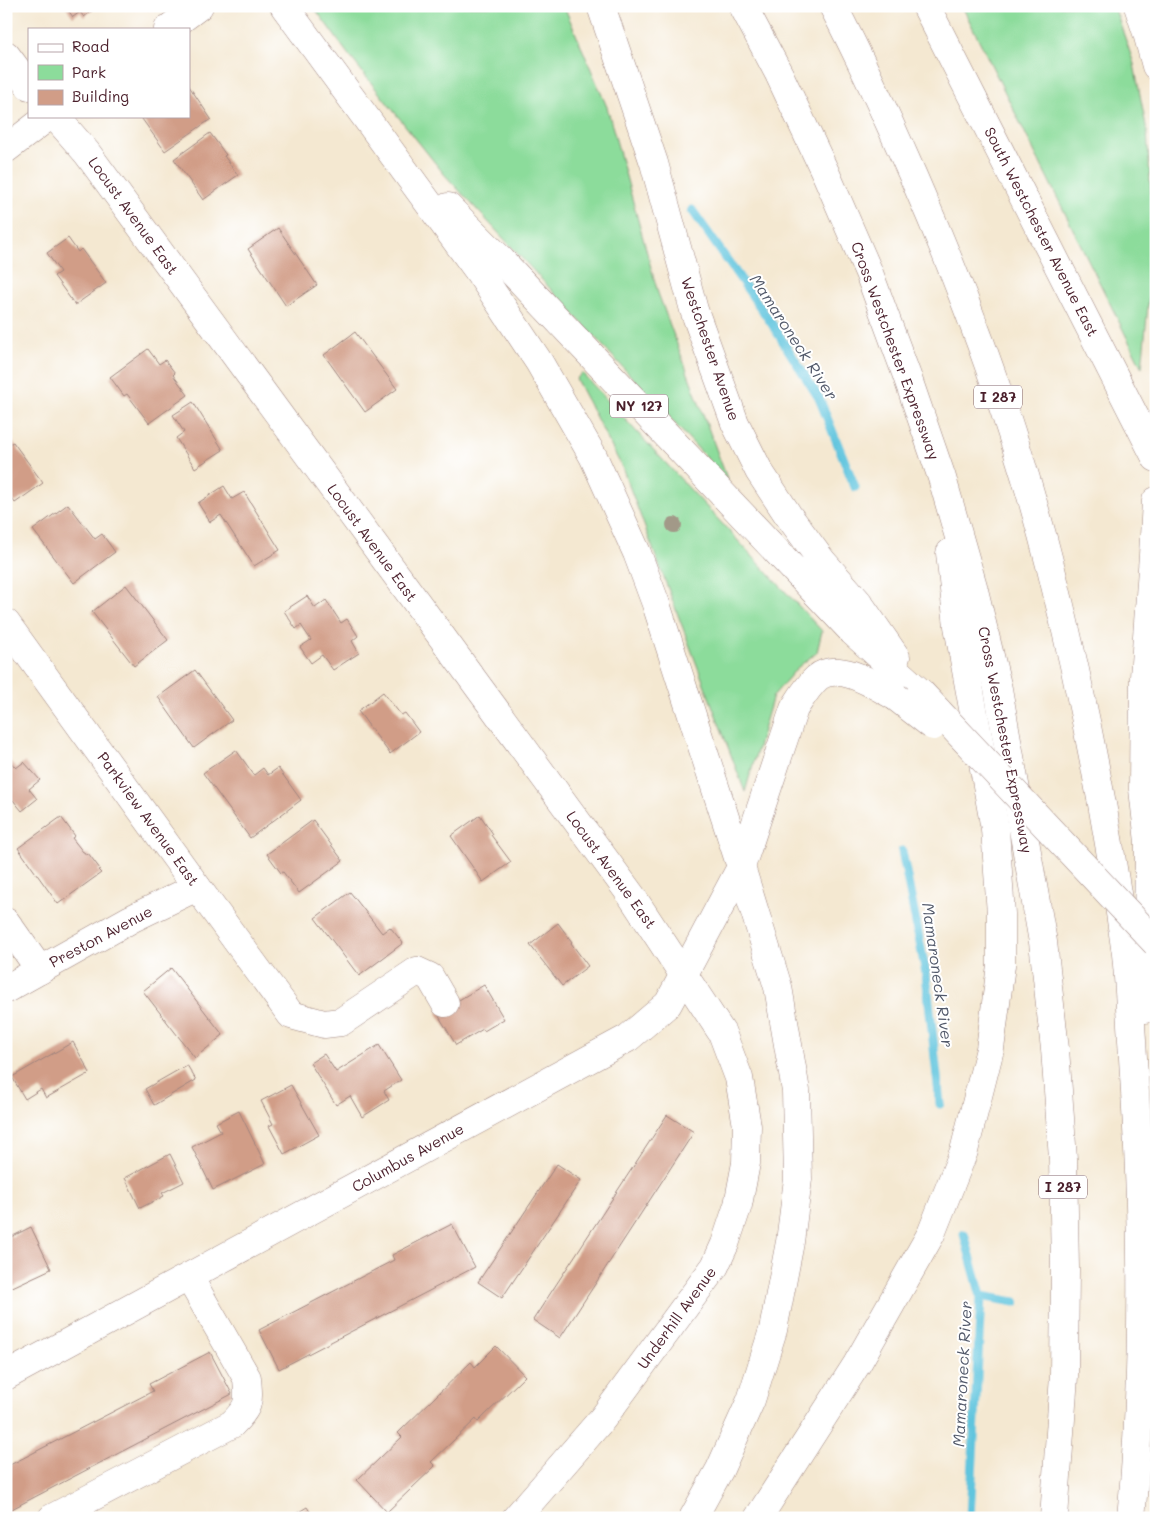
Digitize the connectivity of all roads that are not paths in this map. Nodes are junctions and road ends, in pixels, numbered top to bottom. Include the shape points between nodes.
1 (199, 6) edge
2 (284, 6) edge
3 (601, 6) edge
4 (743, 6) edge
5 (833, 6) edge
6 (926, 6) edge
7 (1138, 6) edge
8 (169, 28) edge
9 (6, 55) edge
10 (1156, 66) edge
11 (28, 85) edge
12 (46, 118) edge
13 (57, 118) edge
14 (383, 142) junction
15 (6, 149) edge
16 (1156, 458) edge
17 (942, 478) junction
18 (1156, 501) edge
19 (6, 623) edge
20 (894, 662) junction
21 (909, 695) junction
22 (742, 867) junction
23 (197, 887) junction
24 (6, 922) edge
25 (1156, 943) edge
26 (40, 970) junction
27 (684, 974) junction
28 (6, 989) edge
29 (445, 1003) dead end
30 (1139, 1151) junction
31 (189, 1277) junction
32 (6, 1376) edge
33 (52, 1518) edge
34 (516, 1518) edge
35 (693, 1518) edge
36 (758, 1518) edge
37 (1054, 1518) edge
38 (1131, 1518) edge

1 - 8 main road
2 - 14 main road, NY 127
3 - 20 main road, Westchester Avenue via 654,163 694,310 735,423 759,472 822,561 858,602
4 - 17 main road, Cross Westchester Expressway / I 287 via 779,74 869,273
5 - 30 main road, I 287 via 943,243 1015,446 1050,566 1076,672 1099,788 1126,958
6 - 16 main road, South Westchester Avenue East
7 - 10 main road
9 - 11 main road
12 - 15 main road
13 - 27 main road, Locust Avenue East via 87,153 595,846
14 - 20 main road, NY 127 via 502,261 853,632
14 - 22 main road via 479,272 539,362 593,456 656,604
17 - 36 main road via 958,626 995,829 1001,965 990,1049 964,1151 932,1234 857,1364
17 - 37 main road, Cross Westchester Expressway / I 287 via 998,689 1048,981 1063,1159 1065,1268 1064,1376
18 - 30 main road via 1144,677 1143,789 1149,842 1148,941
19 - 23 main road, Parkview Avenue East
20 - 21 main road, NY 127
21 - 22 main road, Columbus Avenue via 854,674 834,672 819,677 805,691 794,709
21 - 25 main road, bridge via 996,774
22 - 27 main road, Columbus Avenue
22 - 35 main road via 778,987 796,1091 798,1179 773,1330 750,1400 720,1469
23 - 26 main road, Preston Avenue via 131,919
23 - 29 main road, Parkview Avenue East via 292,1015 324,1024 341,1022 417,971 430,977
24 - 26 main road
26 - 28 main road, Preston Avenue
27 - 31 main road, Columbus Avenue via 668,1004 628,1038
27 - 34 main road, Underhill Avenue via 722,1033 739,1078 747,1126 746,1163 738,1205 715,1266 700,1288 603,1418
30 - 38 main road, I 287 via 1140,1375
31 - 32 main road, Columbus Avenue
31 - 33 main road via 247,1378 245,1410 232,1424

